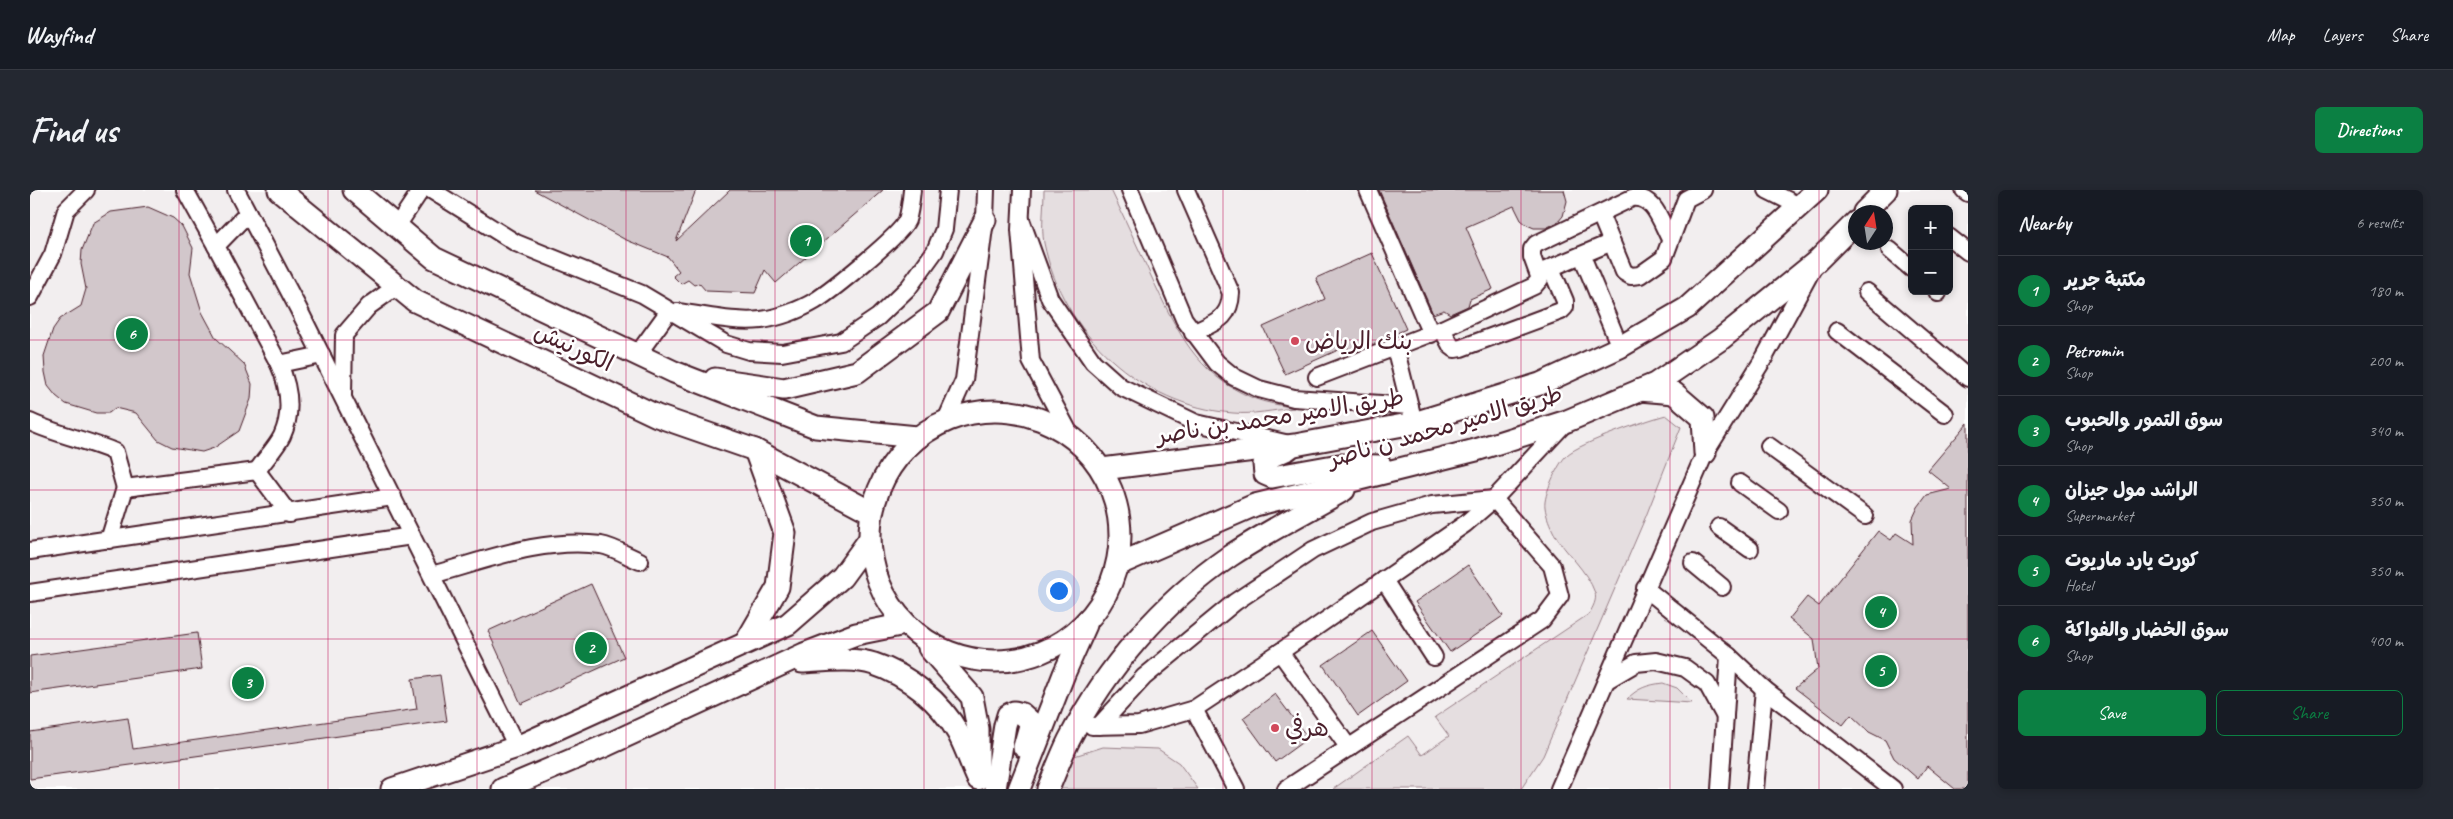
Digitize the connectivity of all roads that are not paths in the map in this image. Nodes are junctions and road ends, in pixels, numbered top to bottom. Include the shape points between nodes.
1 (86, 190) edge
2 (185, 190) edge
3 (236, 190) edge
4 (279, 190) edge
5 (354, 190) edge
6 (421, 190) edge
7 (431, 190) edge
8 (912, 190) edge
9 (948, 190) edge
10 (986, 190) edge
11 (1022, 190) edge
12 (1130, 190) edge
13 (1186, 190) edge
14 (1368, 190) edge
15 (1703, 190) edge
16 (1767, 190) edge
17 (1817, 190) edge
18 (1886, 190) edge
19 (1964, 190) edge
20 (1968, 193) edge
21 (1687, 194) edge
22 (1871, 205) edge
23 (1799, 206) junction
24 (248, 212) junction
25 (1600, 214) junction
26 (985, 220) junction
27 (1021, 220) junction
28 (397, 226) junction
29 (1848, 230) edge
30 (1670, 239) junction
31 (1953, 240) edge
32 (1612, 242) junction
33 (216, 246) junction
34 (1890, 250) dead end
35 (1968, 252) edge
36 (1582, 256) junction
37 (1817, 261) junction
38 (1908, 266) edge
39 (1545, 270) junction
40 (397, 286) junction
41 (1867, 292) dead end
42 (30, 297) edge
43 (670, 311) junction
44 (1437, 331) junction
45 (1838, 331) dead end
46 (1193, 333) junction
47 (1394, 347) junction
48 (1620, 347) junction
49 (322, 355) junction
50 (637, 355) junction
51 (279, 364) junction
52 (674, 372) junction
53 (1317, 376) dead end
54 (1968, 378) edge
55 (1639, 390) junction
56 (343, 397) junction
57 (1412, 414) junction
58 (1945, 414) dead end
59 (946, 420) junction
60 (1567, 421) junction
61 (30, 422) edge
62 (1071, 436) junction
63 (917, 437) junction
64 (1295, 445) junction
65 (1769, 446) dead end
66 (755, 450) junction
67 (1705, 453) junction
68 (1102, 469) junction
69 (1398, 469) junction
70 (257, 471) junction
71 (1366, 477) junction
72 (1740, 483) dead end
73 (125, 488) junction
74 (393, 497) junction
75 (1494, 499) junction
76 (1778, 511) dead end
77 (871, 512) junction
78 (289, 514) junction
79 (1864, 516) dead end
80 (1719, 527) dead end
81 (412, 536) junction
82 (108, 540) junction
83 (869, 540) junction
84 (1750, 549) dead end
85 (30, 551) edge
86 (640, 561) dead end
87 (1693, 563) dead end
88 (1119, 564) junction
89 (432, 575) junction
90 (1384, 580) junction
91 (1722, 587) dead end
92 (1645, 588) junction
93 (30, 593) edge
94 (1087, 623) junction
95 (913, 631) junction
96 (746, 642) junction
97 (1280, 652) junction
98 (1728, 656) junction
99 (1434, 657) dead end
100 (784, 664) junction
101 (1607, 680) junction
102 (1764, 689) junction
103 (1194, 709) junction
104 (1724, 717) junction
105 (1077, 726) junction
106 (1098, 726) junction
107 (517, 747) junction
108 (1349, 748) junction
109 (983, 786) edge
110 (392, 789) edge
111 (503, 789) edge
112 (1018, 789) edge
113 (1048, 789) edge
114 (1236, 789) edge
115 (1286, 789) edge
116 (1559, 789) edge
117 (1720, 789) edge
118 (1755, 789) edge
119 (1893, 789) edge

1 - 42 street via 66,210 54,254
2 - 33 street
3 - 24 street
4 - 40 main road, الكورنيش
5 - 28 main road, الكورنيش
6 - 28 street
7 - 43 street via 516,242 642,294
8 - 43 street via 906,221 899,231 815,301 763,320
9 - 43 street via 944,229 935,251 909,287 878,317 841,342 782,353 749,351 726,344
10 - 26 street
11 - 27 street
12 - 46 street via 1184,319
13 - 46 street via 1231,293 1225,316
14 - 44 street
15 - 21 street
16 - 23 street
17 - 23 main road, طريق الامير محمد بن ناصر
18 - 22 main road
19 - 20 street
21 - 30 street
23 - 48 main road, طريق الامير محمد بن ناصر via 1686,308
24 - 33 street
24 - 49 street
25 - 30 street via 1640,197 1649,201
25 - 32 street
25 - 39 street via 1536,244 1532,257
26 - 52 main road via 938,312 858,372 784,389
26 - 59 street via 964,380
27 - 62 street via 1032,361
27 - 64 street via 1050,299 1093,362 1121,387 1196,423
28 - 50 main road, الكورنيش via 434,258
29 - 37 main road, طريق الامير محمد ن ناصر
30 - 32 street via 1664,258 1640,275 1631,276 1624,272
31 - 35 street
32 - 36 street
33 - 51 street
34 - 38 street
36 - 39 street
36 - 48 street
37 - 55 main road, طريق الامير محمد ن ناصر via 1721,339 1655,384
37 - 67 street via 1764,358
39 - 44 street via 1534,286
39 - 44 street via 1565,301 1561,311 1455,349
40 - 56 street via 370,306 344,335
40 - 66 main road, الكورنيش via 416,301 657,416
41 - 54 street
43 - 50 street
44 - 47 street
45 - 58 street
46 - 57 street via 1217,363 1234,377 1259,389 1294,398
47 - 53 street
47 - 57 street
48 - 57 main road, طريق الامير محمد بن ناصر via 1540,384
49 - 51 street
49 - 56 street
50 - 52 main road, الكورنيش
51 - 70 street via 288,385 289,414 282,437
52 - 63 main road, الكورنيش via 816,427
55 - 60 main road, طريق الامير محمد ن ناصر
55 - 67 main road via 1674,394 1703,418
56 - 74 street
57 - 64 main road, طريق الامير محمد بن ناصر
59 - 62 main road via 989,411 1032,416
59 - 63 main road
60 - 69 main road, طريق الامير محمد ن ناصر via 1476,450
60 - 75 street
61 - 73 street via 53,433 91,442 115,452
62 - 68 main road
63 - 77 main road via 896,458 880,484
64 - 68 main road, طريق الامير محمد بن ناصر
64 - 69 main road via 1268,458 1264,464 1266,474 1272,477 1339,465
65 - 79 street
66 - 77 main road, الكورنيش
66 - 96 main road via 785,534 778,587
67 - 92 street
68 - 88 main road via 1118,507 1122,531
69 - 71 main road, طريق الامير محمد ن ناصر
70 - 73 street
70 - 78 street
71 - 88 main road, طريق الامير محمد ن ناصر via 1256,505
71 - 105 main road via 1230,556 1183,592 1137,640 1108,677
72 - 76 street
73 - 82 street
74 - 78 street
74 - 81 street
75 - 90 street via 1465,524
75 - 106 street via 1432,505 1372,522 1313,550 1234,602 1144,677
75 - 108 street via 1552,566 1560,596 1542,620
77 - 83 main road
78 - 82 street
80 - 84 street
81 - 89 street
81 - 93 street
82 - 85 street
83 - 95 main road via 874,571 886,600
83 - 96 main road via 842,577 788,624
86 - 89 street via 602,545 570,543 536,547
87 - 91 street
88 - 94 main road via 1107,596
89 - 107 street
90 - 97 street
90 - 99 street
92 - 98 street
92 - 101 street
94 - 95 main road via 1059,645 1025,659 989,662 953,655
94 - 112 main road
95 - 100 main road via 856,634
95 - 109 main road via 972,697
96 - 107 main road
97 - 103 street
97 - 108 street
98 - 102 street
98 - 104 street
100 - 109 main road via 833,660 873,663 902,677 936,702 958,733
100 - 111 main road
101 - 104 street via 1636,663 1656,661 1685,668 1707,684
101 - 116 street
102 - 118 street
102 - 119 street
103 - 106 street via 1139,725
103 - 114 street
104 - 117 street
105 - 106 street
105 - 113 main road
107 - 110 main road
108 - 115 street
109 - 112 main road via 1008,715 1014,712 1031,722 1019,762

